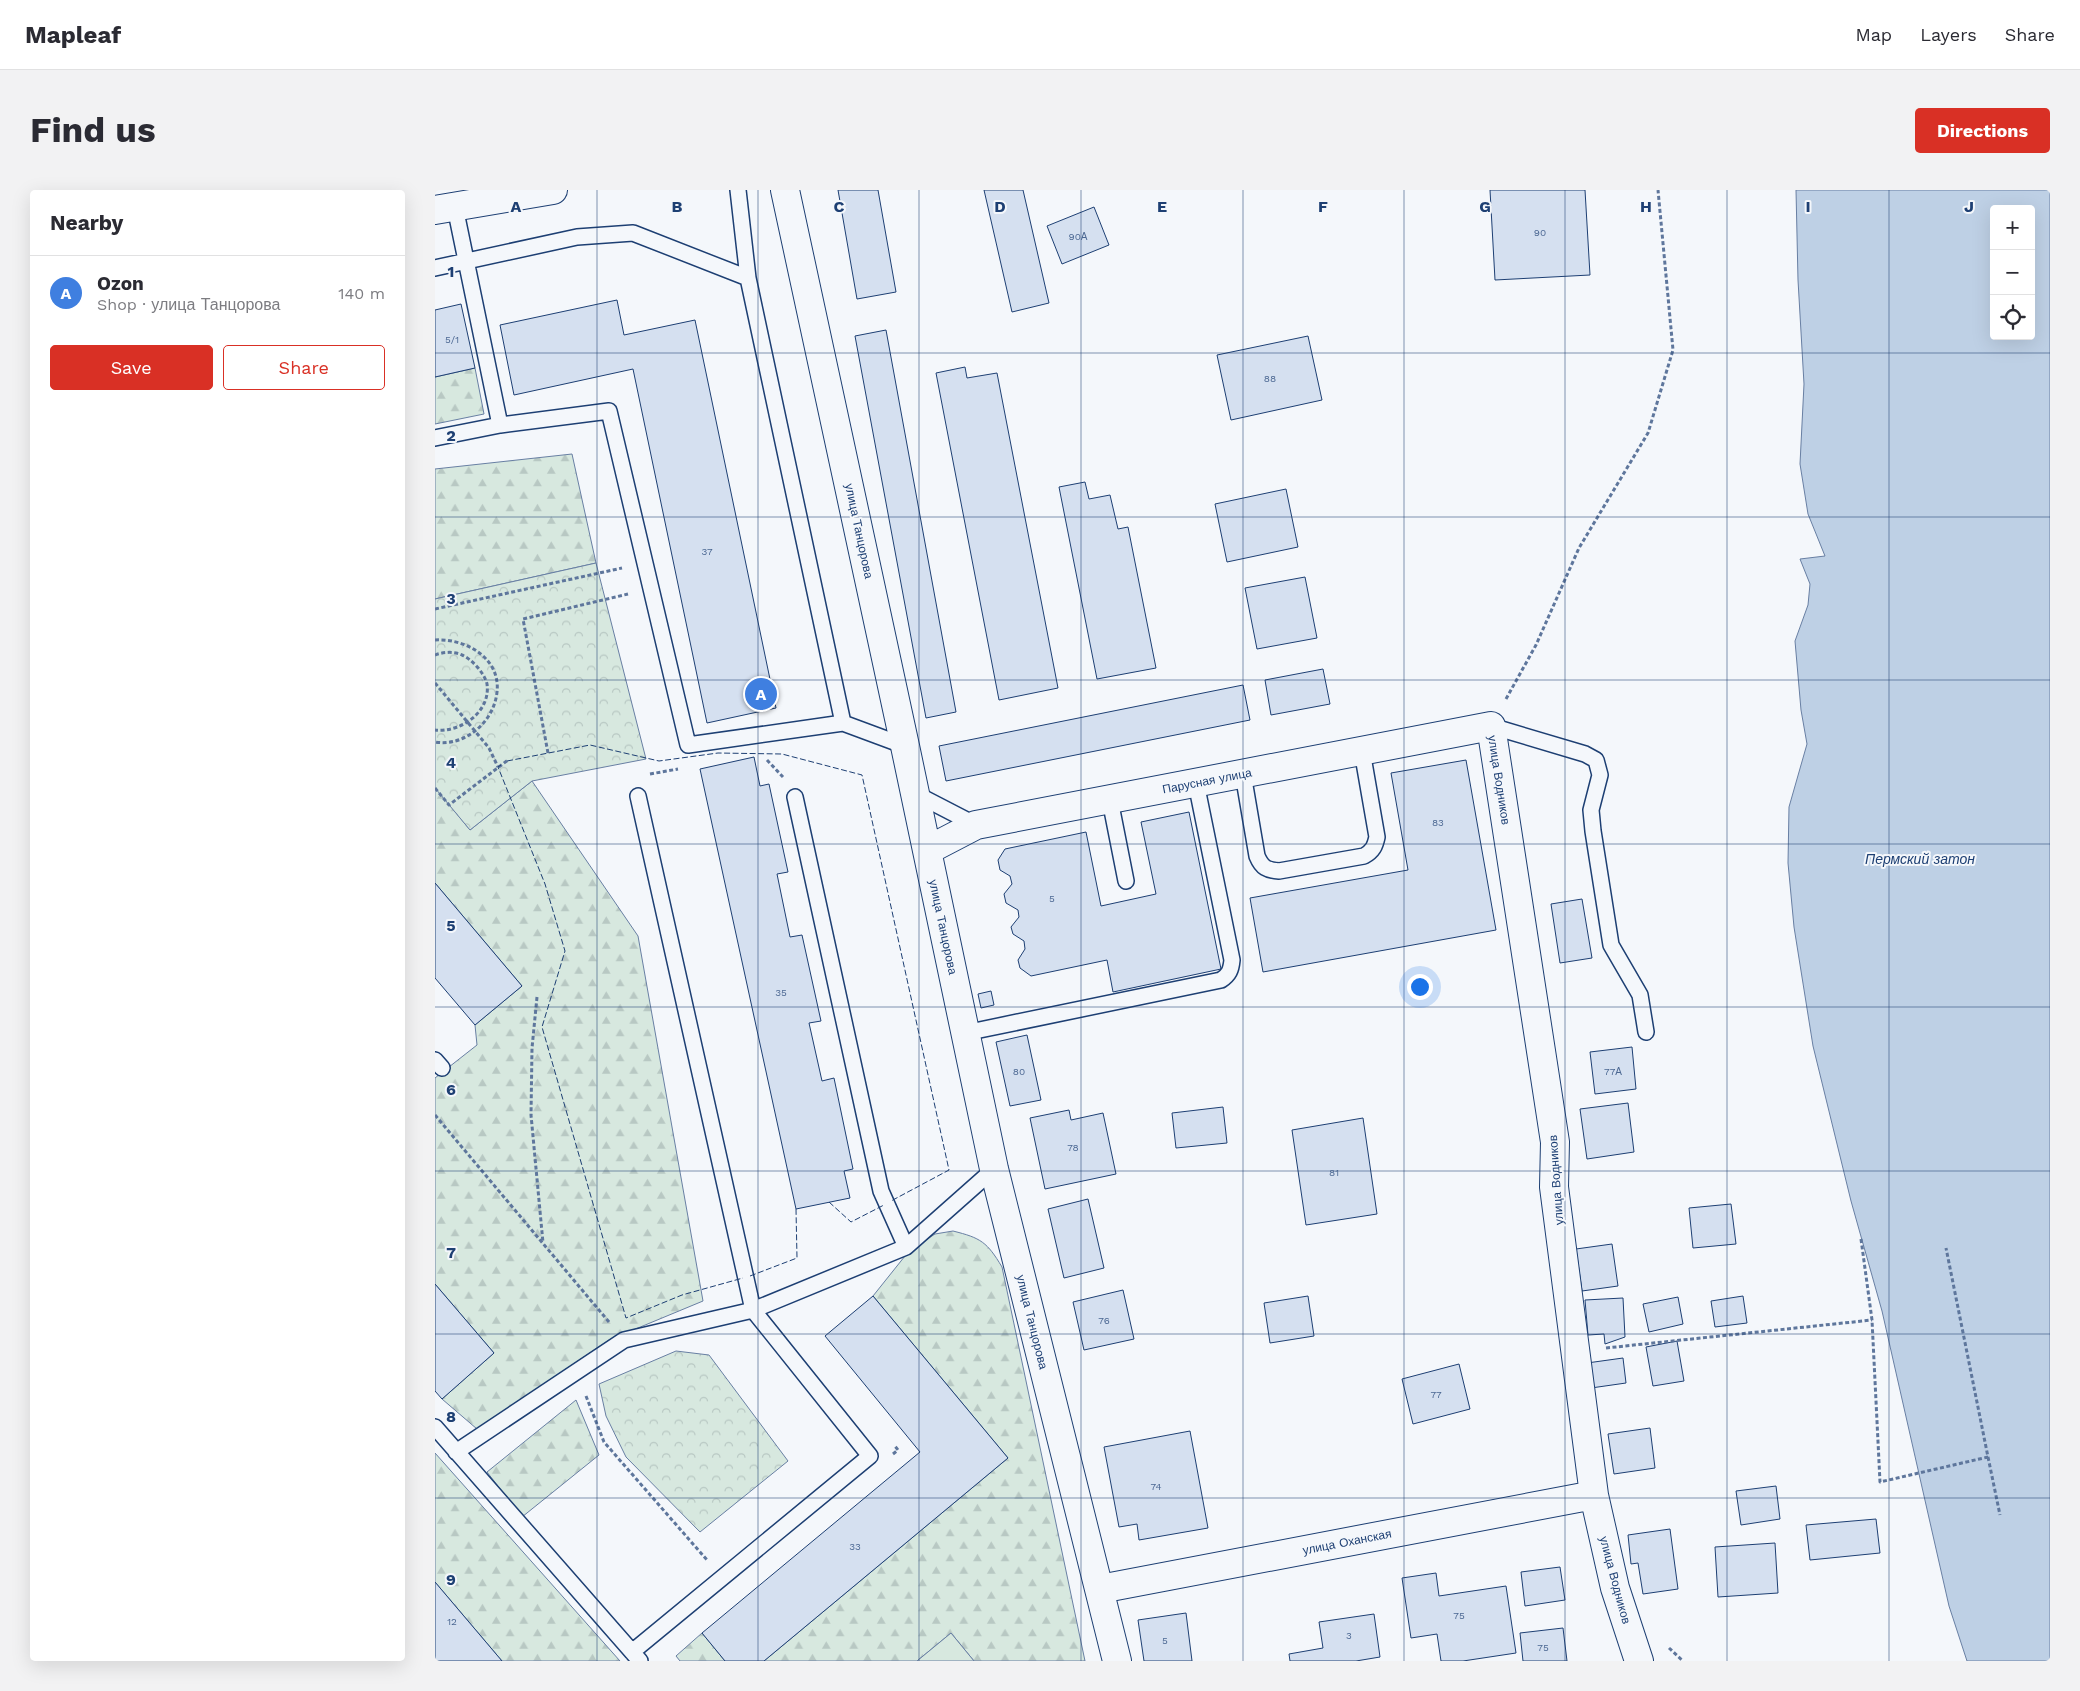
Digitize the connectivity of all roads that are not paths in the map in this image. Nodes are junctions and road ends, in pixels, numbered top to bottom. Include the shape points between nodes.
1 (553, 190) edge
2 (738, 190) edge
3 (785, 190) edge
4 (524, 192) edge
5 (445, 208) edge
6 (467, 262) junction
7 (435, 268) edge
8 (748, 278) junction
9 (500, 426) junction
10 (435, 438) edge
11 (843, 723) junction
12 (1491, 726) junction
13 (905, 746) junction
14 (1362, 751) junction
15 (1243, 774) junction
16 (1197, 783) junction
17 (916, 794) junction
18 (637, 796) dead end
19 (795, 797) road end
20 (1109, 800) junction
21 (976, 825) junction
22 (927, 850) junction
23 (1126, 881) dead end
24 (1646, 1032) dead end
25 (965, 1033) junction
26 (994, 1170) junction
27 (906, 1247) junction
28 (753, 1310) junction
29 (435, 1427) edge
30 (456, 1452) junction
31 (1594, 1495) junction
32 (1100, 1589) junction
33 (636, 1656) edge
34 (1117, 1661) edge
35 (1639, 1661) edge

1 - 4 street
2 - 8 lane
3 - 13 street, улица Танцорова
4 - 5 street
5 - 6 lane
6 - 7 lane
6 - 8 lane via 577,237 633,233
6 - 9 lane
8 - 11 lane
9 - 10 lane
9 - 11 lane via 609,412 689,745
11 - 13 lane
12 - 14 street, Парусная улица
12 - 24 lane via 1596,760 1601,775 1591,810 1611,945 1640,995
12 - 31 street, улица Водников via 1555,1142 1554,1187
13 - 17 street, улица Танцорова
14 - 15 street, Парусная улица
14 - 15 lane via 1377,837 1371,852 1364,856 1279,871 1268,870 1257,856
15 - 16 street, Парусная улица
16 - 20 street, Парусная улица
16 - 25 lane via 1232,960 1227,977
17 - 21 lane
17 - 22 street, улица Танцорова
18 - 28 lane
19 - 27 lane via 881,1191
20 - 21 street, Парусная улица
20 - 23 lane
21 - 22 street, Парусная улица
22 - 25 street, улица Танцорова
25 - 26 street, улица Танцорова
26 - 27 lane
26 - 32 street, улица Танцорова
27 - 28 lane
28 - 30 lane via 624,1340
28 - 33 lane via 871,1456 723,1577
29 - 30 lane
30 - 33 lane
31 - 32 street, улица Оханская
31 - 35 street, улица Водников via 1615,1588
32 - 34 street, улица Танцорова

